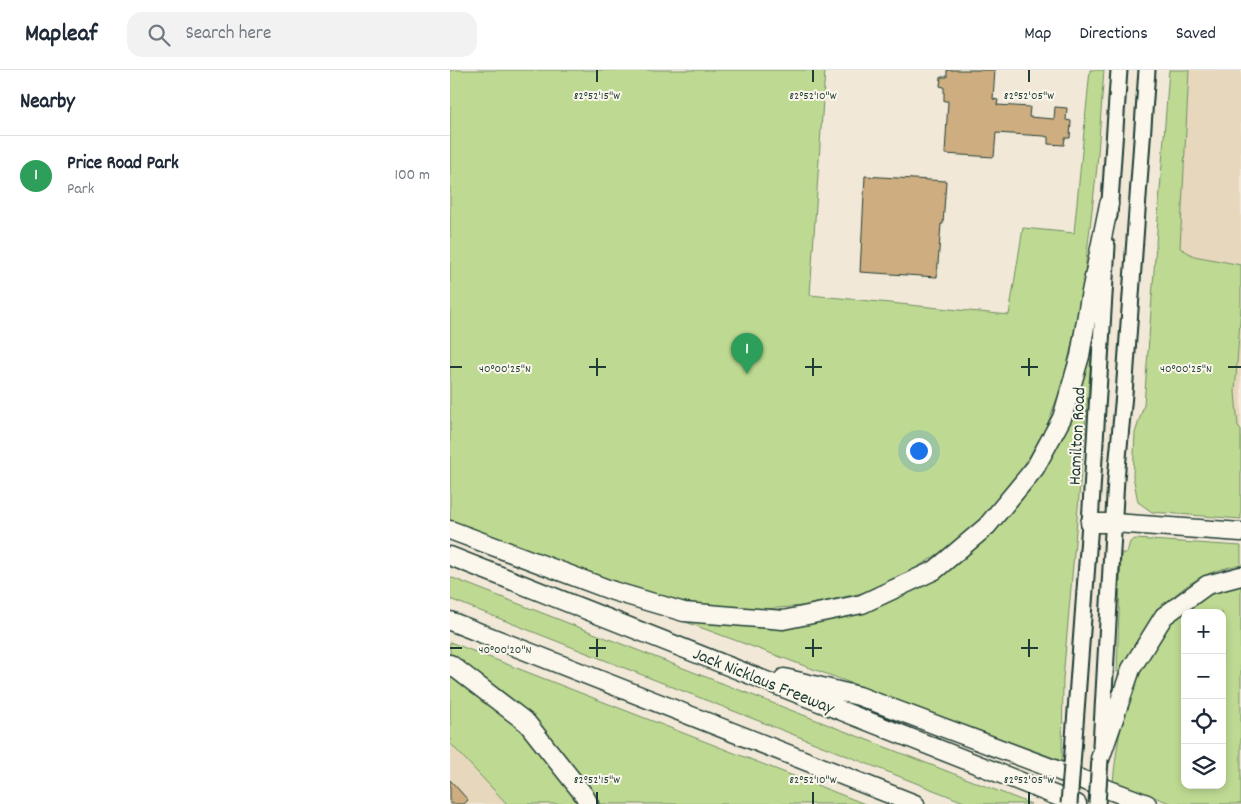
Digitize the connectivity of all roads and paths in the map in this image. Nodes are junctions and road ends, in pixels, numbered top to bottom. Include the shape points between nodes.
1 (1119, 70) edge
2 (1147, 70) edge
3 (1109, 204) junction
4 (1090, 523) junction
5 (1114, 523) junction
6 (450, 530) edge
7 (1241, 532) edge
8 (450, 556) edge
9 (1241, 576) edge
10 (450, 621) edge
11 (722, 663) junction
12 (450, 664) edge
13 (1100, 760) junction
14 (589, 804) edge
15 (915, 804) edge
16 (1070, 804) edge
17 (1077, 804) edge
18 (1097, 804) edge
19 (1147, 804) edge

1 - 3 main road, Hamilton Road
2 - 5 main road
3 - 4 main road, Hamilton Road
3 - 6 highway via 1080,356 1062,418 1035,468 987,526 935,570 862,604 782,620 684,612 613,591
4 - 5 highway
4 - 16 main road, Hamilton Road, bridge
5 - 7 highway
5 - 13 main road
8 - 11 highway, Jack Nicklaus Freeway
9 - 13 highway via 1207,585 1164,616 1131,669
10 - 15 highway
11 - 17 highway, Jack Nicklaus Freeway
11 - 19 highway via 859,696
12 - 14 highway via 527,723
13 - 18 main road, bridge

